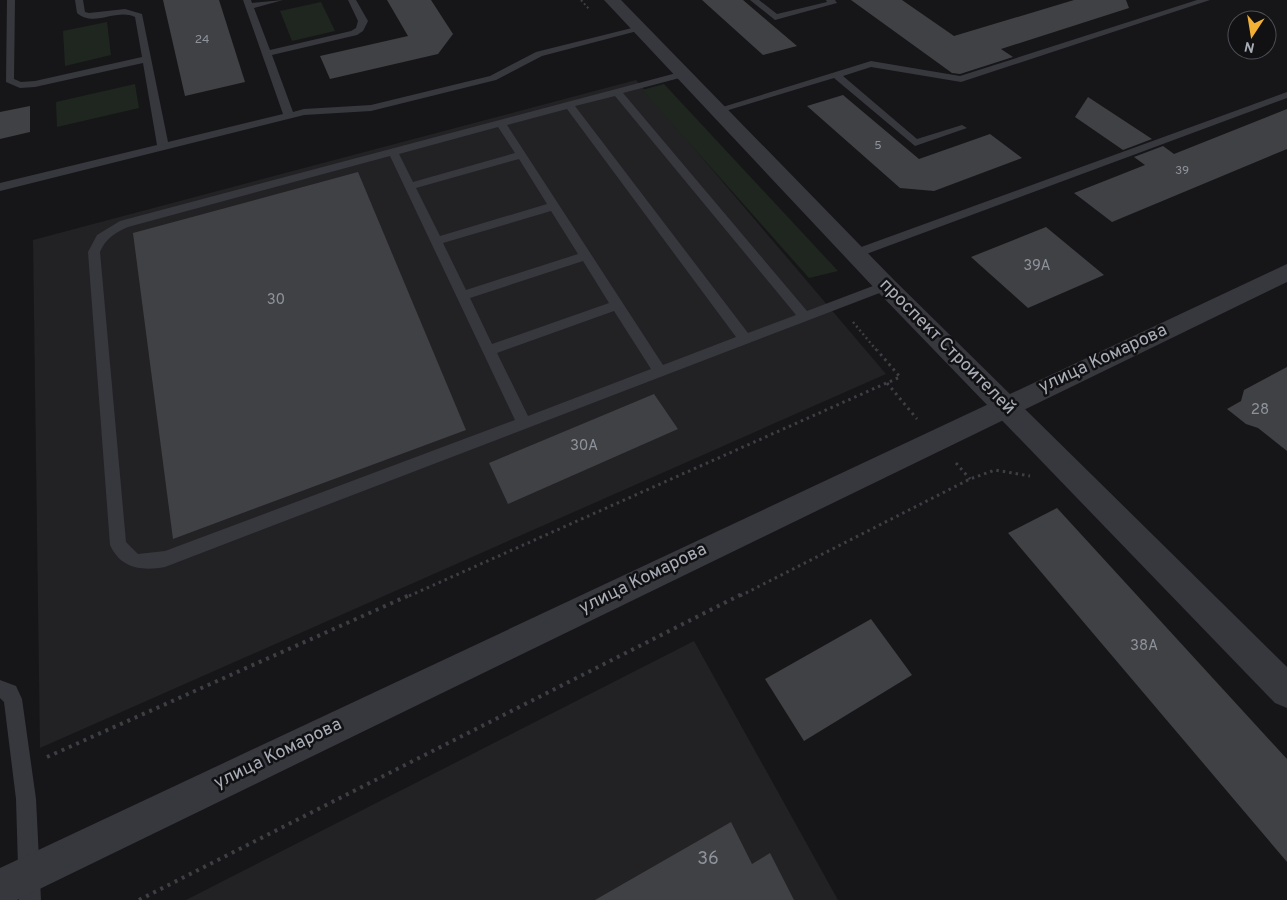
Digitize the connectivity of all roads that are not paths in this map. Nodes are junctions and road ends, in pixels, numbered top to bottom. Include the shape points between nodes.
1 (7, 0) edge
2 (11, 0) edge
3 (79, 0) edge
4 (278, 0) edge
5 (352, 0) edge
6 (612, 0) edge
7 (754, 0) edge
8 (830, 0) edge
9 (1206, 0) edge
10 (0, 1) edge
11 (248, 3) edge
12 (640, 29) junction
13 (266, 54) junction
14 (147, 60) junction
15 (684, 74) junction
16 (836, 75) junction
17 (617, 92) junction
18 (1287, 94) edge
19 (569, 105) junction
20 (718, 110) junction
21 (288, 116) junction
22 (501, 123) junction
23 (962, 128) dead end
24 (163, 146) junction
25 (393, 152) junction
26 (521, 155) junction
27 (410, 186) junction
28 (0, 187) edge
29 (554, 206) junction
30 (436, 242) junction
31 (857, 253) junction
32 (586, 256) junction
33 (1287, 272) edge
34 (886, 286) junction
35 (463, 296) junction
36 (618, 305) junction
37 (805, 317) junction
38 (745, 339) junction
39 (489, 350) junction
40 (660, 372) junction
41 (1005, 406) junction
42 (524, 423) junction
43 (0, 689) edge
44 (1287, 691) edge
45 (30, 887) edge
46 (0, 888) edge

1 - 10 lane
2 - 14 lane via 10,80 15,84 35,84
3 - 14 lane via 84,15 126,12 139,16
4 - 11 lane
5 - 13 lane via 363,21 354,33
6 - 12 street, проспект Строителей
7 - 8 lane via 774,17 833,3
9 - 16 lane via 961,79 872,64
11 - 13 lane
12 - 15 street, проспект Строителей
12 - 21 lane via 539,54 492,78 370,108
13 - 21 lane
14 - 24 lane
15 - 17 lane
15 - 20 street, проспект Строителей
16 - 20 lane
16 - 23 lane via 915,143
17 - 19 lane
17 - 37 lane
18 - 31 lane
19 - 22 lane
19 - 38 lane
20 - 31 street, проспект Строителей
21 - 24 lane
22 - 25 lane
22 - 26 lane
24 - 28 lane
25 - 27 lane
25 - 42 lane via 124,224 103,236 96,245 94,252 118,545 127,557 137,562 165,559
26 - 27 lane
26 - 29 lane
27 - 30 lane
29 - 30 lane
29 - 32 lane
30 - 35 lane
31 - 34 street, проспект Строителей
32 - 35 lane
32 - 36 lane
33 - 41 street, улица Комарова
34 - 37 lane
34 - 41 street, проспект Строителей
35 - 39 lane
36 - 39 lane
36 - 40 lane
37 - 38 lane
38 - 40 lane
39 - 42 lane
40 - 42 lane
41 - 44 street, проспект Строителей
41 - 45 street, улица Комарова
43 - 45 lane via 13,699 24,767
45 - 46 street, улица Комарова

